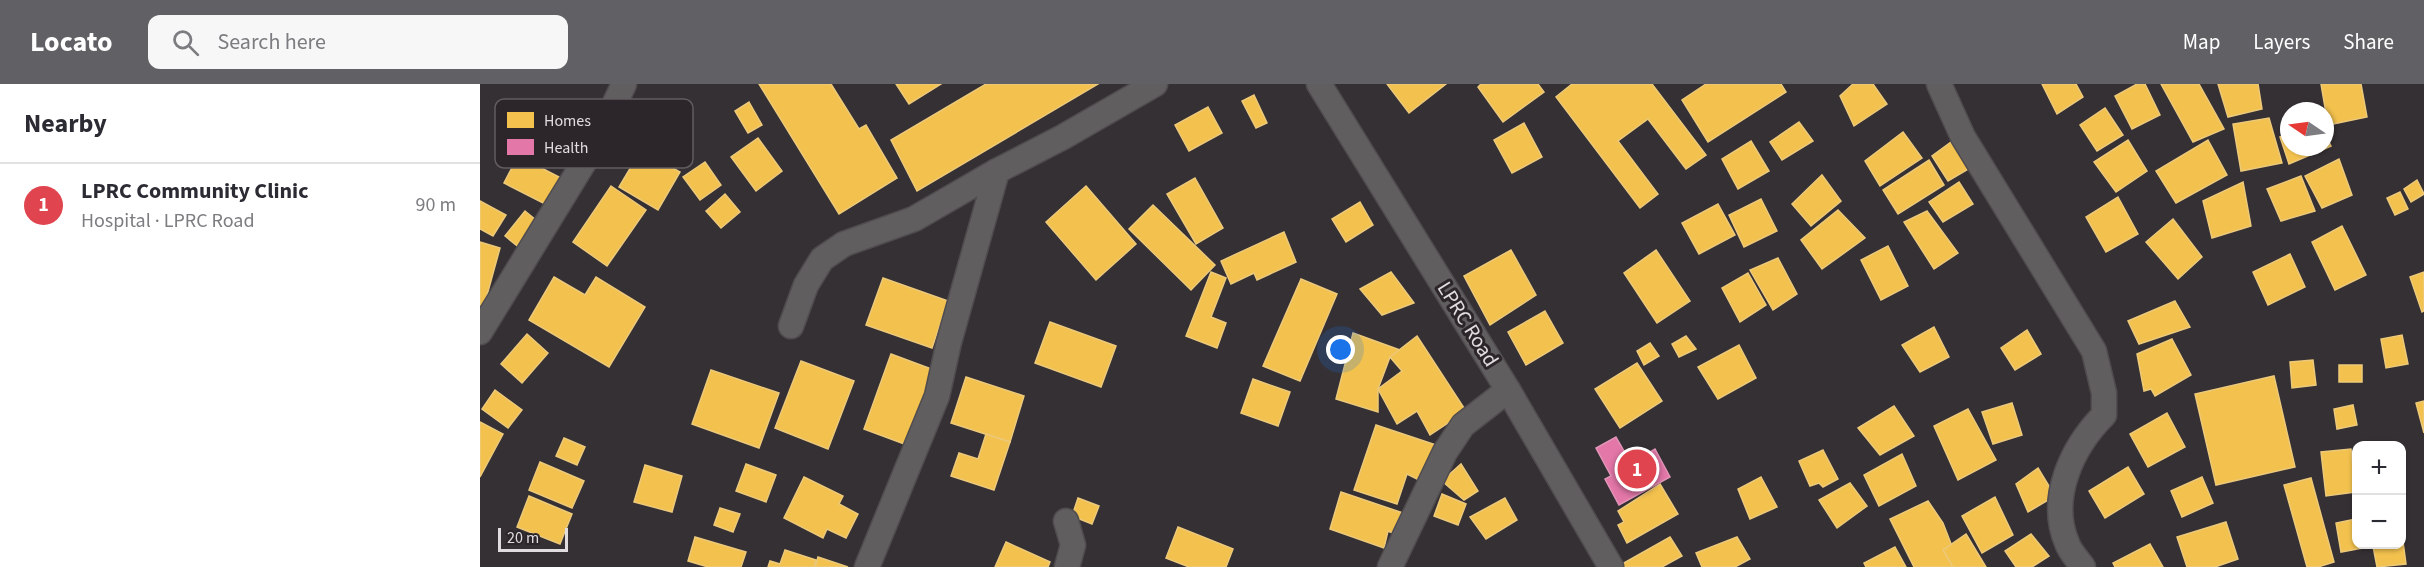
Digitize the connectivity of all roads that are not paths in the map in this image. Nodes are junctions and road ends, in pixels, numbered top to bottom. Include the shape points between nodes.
1 (624, 84) edge
2 (1155, 84) edge
3 (1319, 84) edge
4 (1939, 84) edge
5 (617, 99) edge
6 (580, 168) edge
7 (997, 171) junction
8 (791, 326) dead end
9 (480, 332) edge
10 (1508, 390) junction
11 (1066, 521) dead end
12 (867, 567) edge
13 (1067, 567) edge
14 (1390, 567) edge
15 (1611, 567) edge
16 (2083, 567) edge

1 - 5 street
2 - 7 street
3 - 10 street, LPRC Road
4 - 16 street via 1963,137 2094,351 2104,393 2104,415 2087,431 2064,476 2062,497 2061,519 2067,544
6 - 9 street
7 - 8 street via 914,219 844,244 822,259 806,285
7 - 12 street via 937,396
10 - 14 street via 1462,425
10 - 15 street, LPRC Road
11 - 13 street via 1073,545

